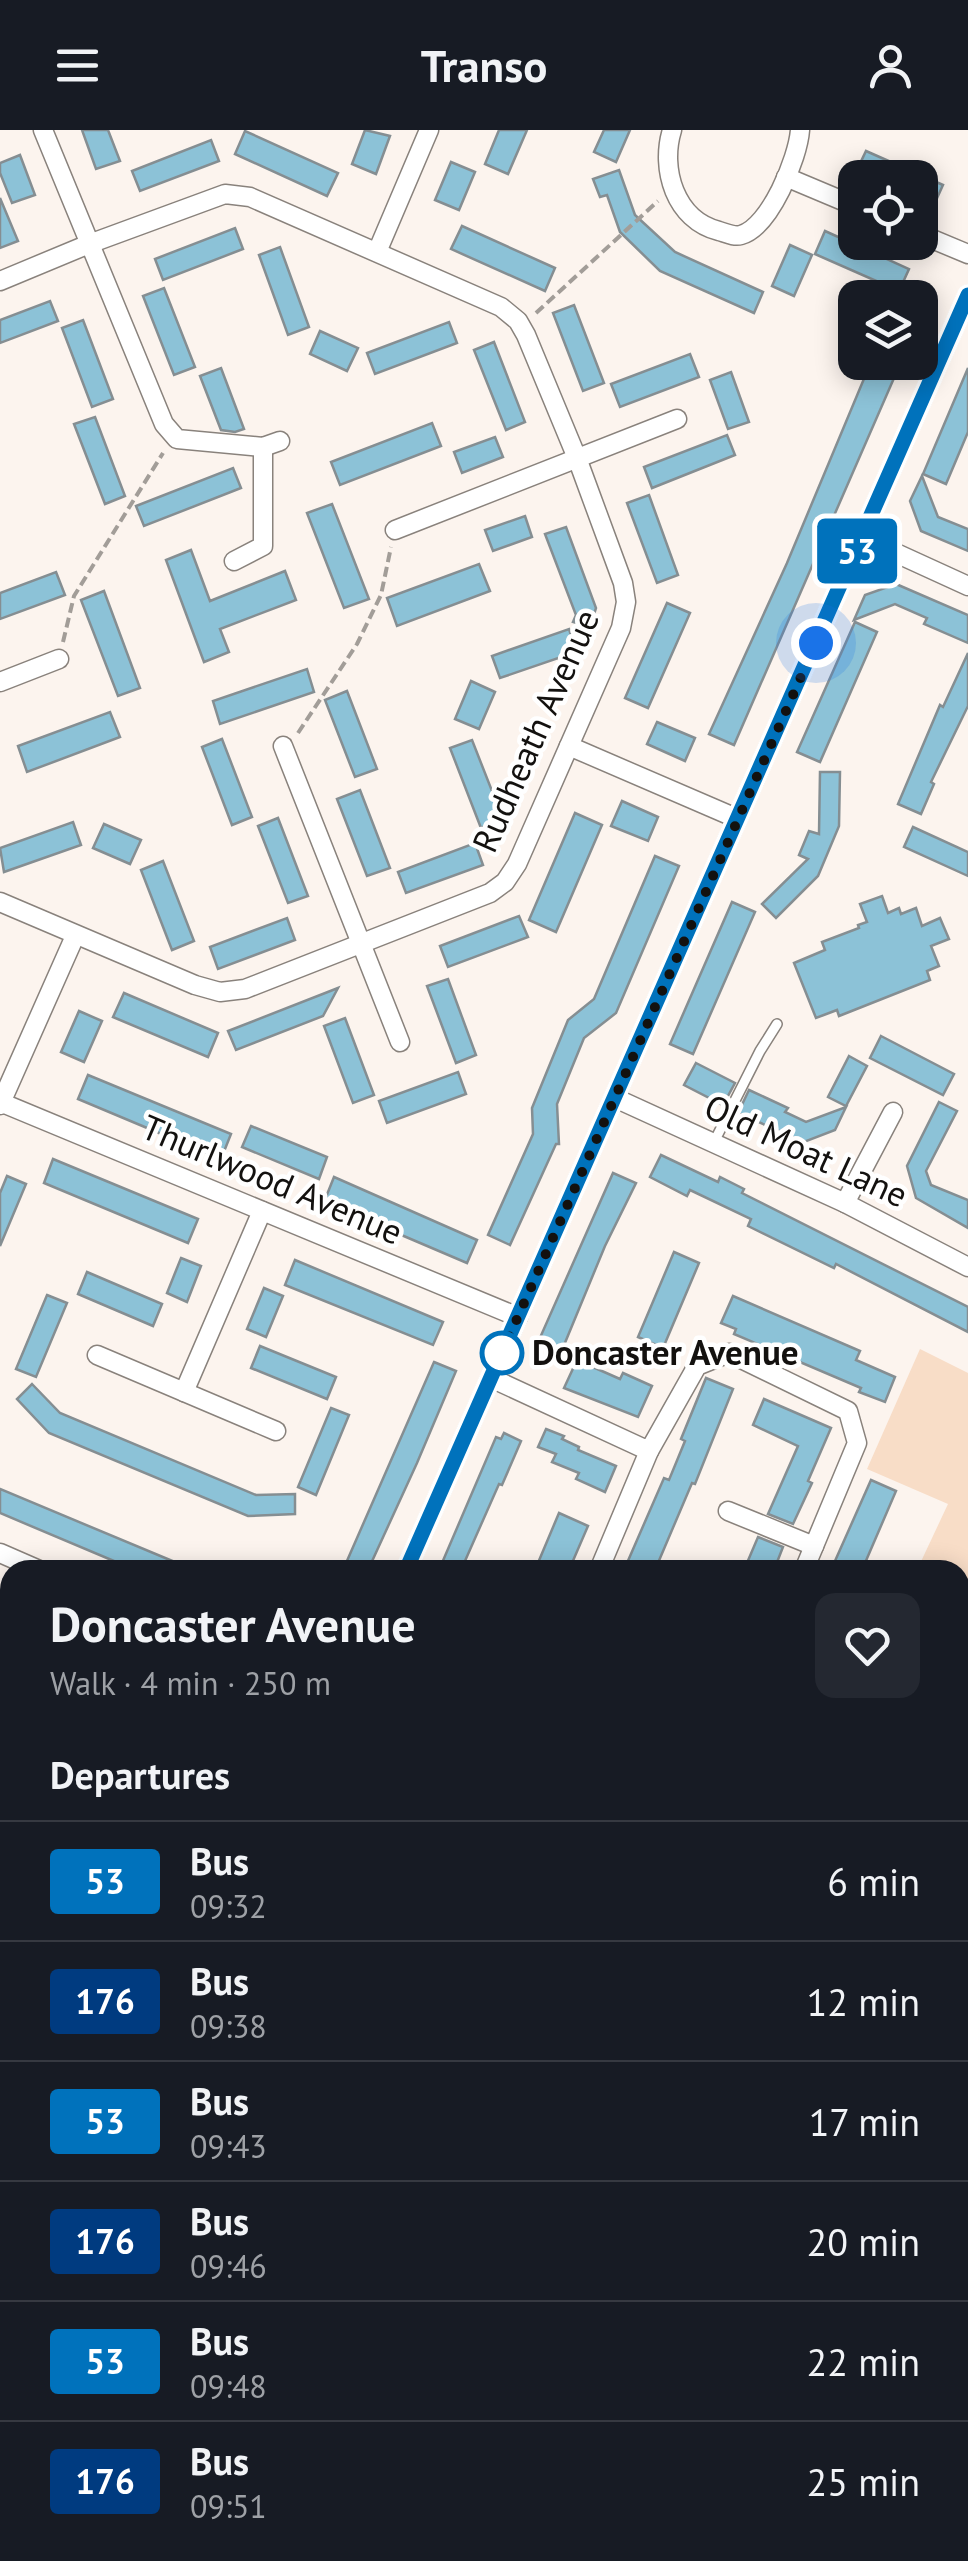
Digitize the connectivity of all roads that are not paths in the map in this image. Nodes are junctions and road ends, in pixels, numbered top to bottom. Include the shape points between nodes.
1 (44, 130) edge
2 (429, 130) edge
3 (672, 130) edge
4 (800, 130) edge
5 (786, 177) junction
6 (838, 199) edge
7 (938, 242) edge
8 (89, 244) junction
9 (378, 252) junction
10 (968, 254) edge
11 (0, 281) edge
12 (968, 295) edge
13 (677, 419) dead end
14 (578, 458) junction
15 (395, 530) road end
16 (863, 538) junction
17 (234, 561) dead end
18 (968, 586) edge
19 (59, 659) road end
20 (0, 682) edge
21 (283, 746) road end
22 (569, 746) junction
23 (736, 818) junction
24 (0, 902) edge
25 (75, 936) junction
26 (363, 944) junction
27 (777, 1024) dead end
28 (400, 1042) dead end
29 (615, 1098) junction
30 (0, 1103) edge
31 (892, 1112) dead end
32 (714, 1142) junction
33 (845, 1202) junction
34 (262, 1210) junction
35 (968, 1266) edge
36 (518, 1317) junction
37 (97, 1355) dead end
38 (491, 1378) junction
39 (184, 1392) junction
40 (276, 1431) dead end
41 (649, 1451) junction
42 (728, 1512) dead end
43 (814, 1546) junction
44 (410, 1560) edge
45 (603, 1560) edge
46 (808, 1560) edge

1 - 8 street
2 - 9 street
3 - 5 street via 666,166 673,188 690,214 711,229 738,236 756,228
4 - 5 street
5 - 6 street
7 - 10 street
8 - 9 street via 225,194 250,197
8 - 11 street
8 - 17 street via 164,424 177,439 272,444 263,546
9 - 14 street, Rudheath Avenue via 501,307 522,326
12 - 16 street
13 - 14 street
14 - 15 street
14 - 22 street, Rudheath Avenue via 626,602
16 - 18 street
16 - 23 street
19 - 20 street
21 - 26 street
22 - 23 street
22 - 26 street, Rudheath Avenue via 505,882
23 - 29 street
24 - 25 street, Rudheath Avenue
25 - 26 street, Rudheath Avenue via 220,992 245,989
25 - 30 street
26 - 28 street
27 - 32 lane
29 - 32 street, Old Moat Lane
29 - 36 street
30 - 34 street, Thurlwood Avenue
31 - 33 street
32 - 33 street, Old Moat Lane
33 - 35 street, Old Moat Lane
34 - 36 street, Thurlwood Avenue
34 - 39 street
36 - 38 street
37 - 39 street
38 - 41 street
38 - 44 street
39 - 40 street
41 - 43 street via 697,1366 729,1353 848,1410 857,1443
41 - 45 street
42 - 43 street
43 - 46 street

